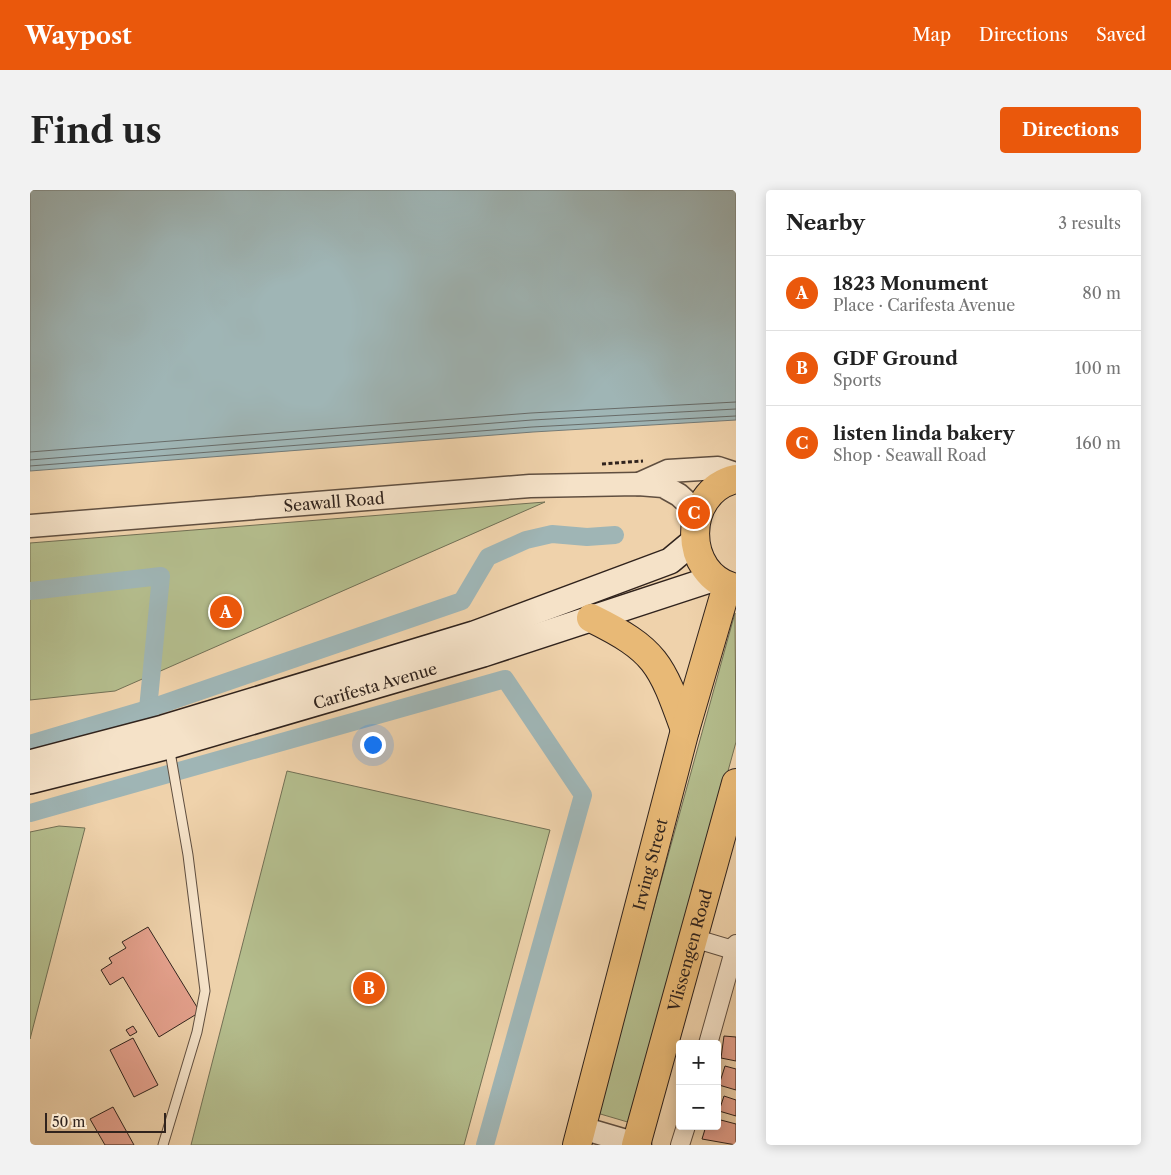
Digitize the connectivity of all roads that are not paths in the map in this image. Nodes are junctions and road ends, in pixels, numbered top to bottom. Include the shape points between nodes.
1 (736, 474) edge
2 (736, 479) edge
3 (638, 484) junction
4 (30, 526) edge
5 (695, 530) junction
6 (726, 584) edge
7 (591, 618) junction
8 (685, 730) junction
9 (168, 747) junction
10 (30, 763) edge
11 (30, 781) edge
12 (736, 783) edge
13 (696, 939) junction
14 (734, 949) edge
15 (709, 1040) edge
16 (685, 1130) edge
17 (580, 1137) edge
18 (163, 1145) edge
19 (637, 1145) edge
20 (680, 1145) edge

1 - 3 street, Seawall Road via 718,468 668,471
2 - 5 main road via 714,490 702,503
3 - 4 street, Seawall Road via 521,487
3 - 5 street, Seawall Road via 662,486 679,495 691,506
5 - 6 main road via 698,555
5 - 9 main road, Carifesta Avenue via 670,561
6 - 7 main road, Carifesta Avenue
6 - 8 main road, Irving Street
7 - 8 main road via 624,634 646,651 670,687
7 - 9 main road, Carifesta Avenue via 483,654
8 - 17 main road, Irving Street
9 - 10 main road, Carifesta Avenue
9 - 11 main road, Carifesta Avenue
9 - 18 lane via 188,855 206,991
12 - 13 main road, Vlissengen Road
13 - 14 street
13 - 19 main road, Vlissengen Road
14 - 15 street
16 - 20 street
17 - 19 street

